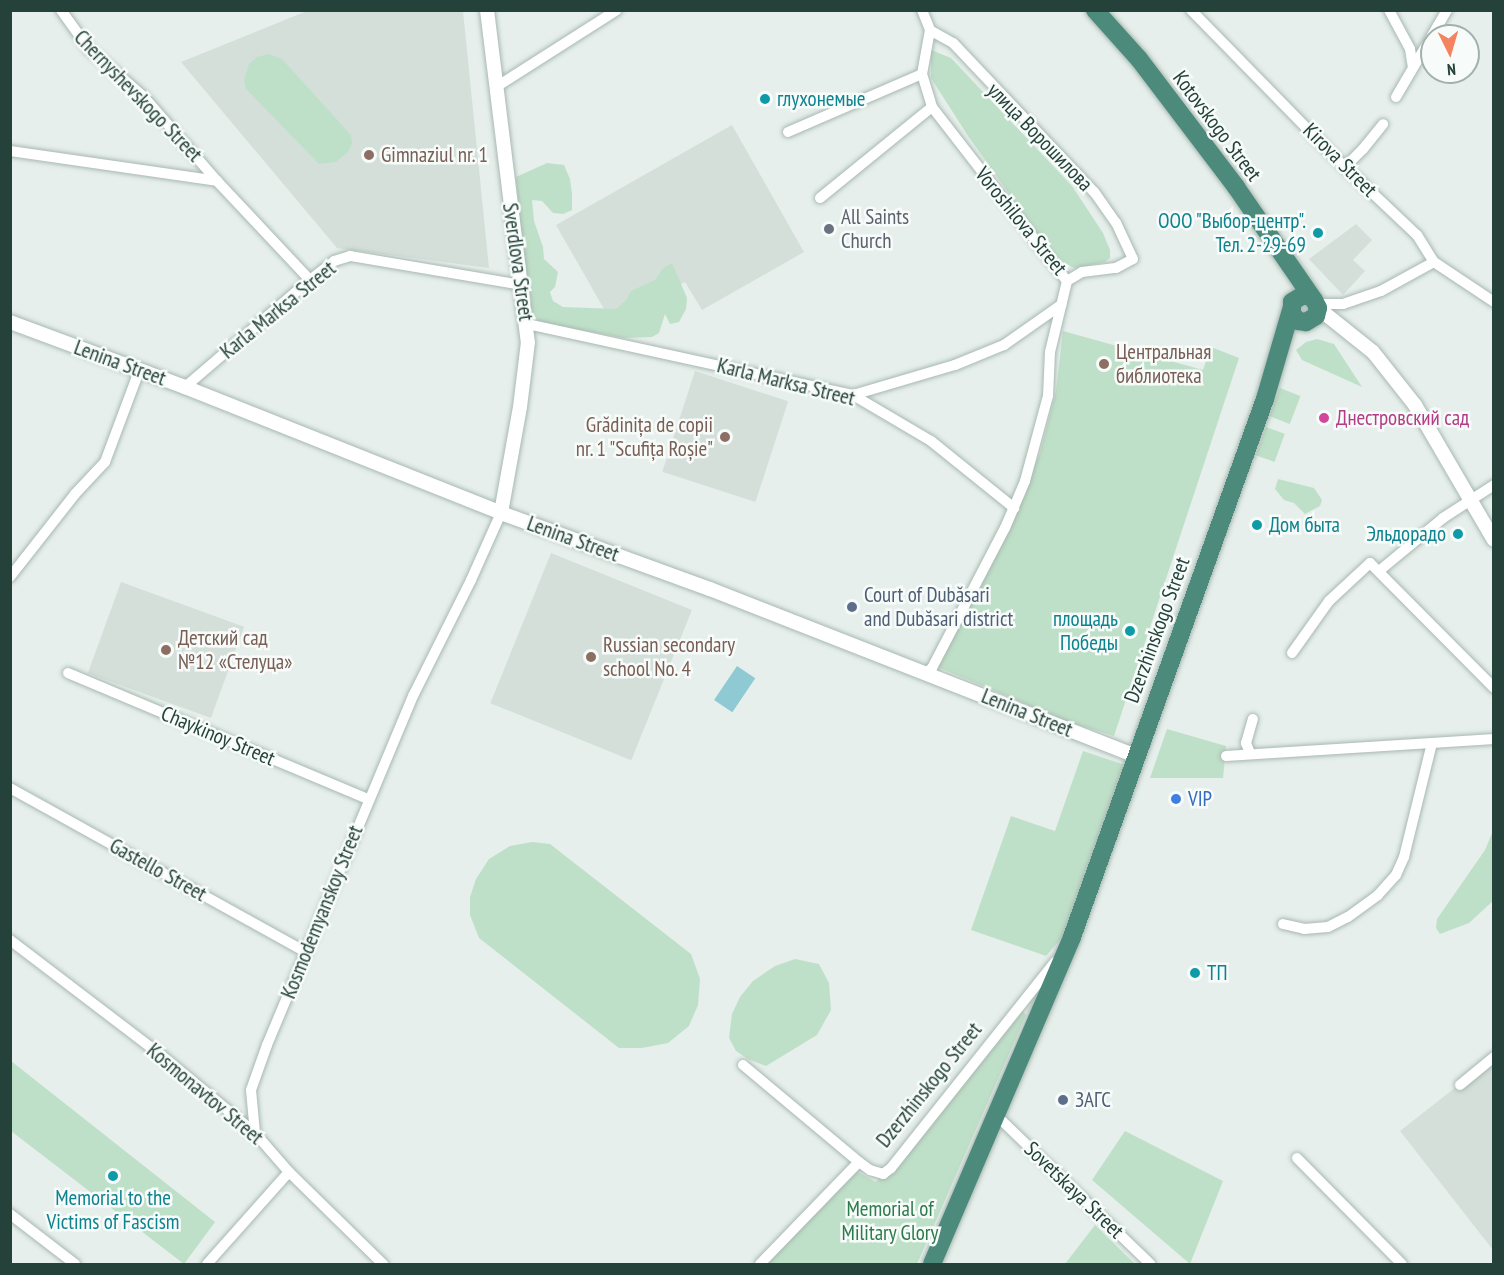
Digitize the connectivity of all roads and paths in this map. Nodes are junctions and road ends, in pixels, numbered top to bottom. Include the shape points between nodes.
1 (61, 10) edge
2 (487, 10) edge
3 (617, 10) edge
4 (922, 10) edge
5 (1095, 10) edge
6 (1191, 10) edge
7 (1389, 10) edge
8 (1447, 10) edge
9 (930, 30) junction
10 (1413, 67) junction
11 (921, 74) junction
12 (496, 87) junction
13 (1396, 97) dead end
14 (932, 107) junction
15 (1383, 124) dead end
16 (788, 132) dead end
17 (10, 151) edge
18 (1345, 167) junction
19 (217, 181) junction
20 (820, 198) dead end
21 (1434, 262) junction
22 (1297, 274) junction
23 (310, 280) junction
24 (1067, 281) junction
25 (521, 285) junction
26 (1494, 302) edge
27 (1061, 305) junction
28 (1292, 306) junction
29 (1312, 310) junction
30 (10, 322) edge
31 (527, 324) junction
32 (1284, 338) junction
33 (139, 371) junction
34 (185, 387) junction
35 (853, 395) junction
36 (1494, 485) edge
37 (1471, 500) junction
38 (1014, 508) junction
39 (501, 513) junction
40 (1494, 540) edge
41 (1378, 571) junction
42 (10, 577) edge
43 (1292, 653) dead end
44 (68, 673) dead end
45 (926, 673) junction
46 (1494, 688) edge
47 (1253, 719) dead end
48 (1494, 739) edge
49 (1432, 743) junction
50 (1250, 753) junction
51 (1136, 756) junction
52 (1226, 756) dead end
53 (10, 788) edge
54 (368, 799) junction
55 (1283, 924) dead end
56 (1072, 937) junction
57 (10, 940) edge
58 (306, 952) junction
59 (1494, 1057) edge
60 (743, 1065) dead end
61 (1460, 1085) dead end
62 (997, 1116) junction
63 (255, 1133) junction
64 (1297, 1158) dead end
65 (859, 1162) junction
66 (289, 1172) junction
67 (10, 1214) edge
68 (75, 1264) edge
69 (207, 1264) edge
70 (383, 1264) edge
71 (760, 1264) edge
72 (932, 1264) edge
73 (1150, 1264) edge
74 (1402, 1264) edge

1 - 19 street, Chernyshevskogo Street via 89,49 144,96
2 - 12 street, Sverdlova Street
3 - 12 street
4 - 9 street
5 - 22 highway, Kotovskogo Street via 1139,59
6 - 18 street, Kirova Street
7 - 10 street via 1410,49
8 - 10 street
9 - 11 street, Voroshilova Street
9 - 24 street, улица Ворошилова via 953,43 1094,192 1116,223 1133,259 1116,268 1082,272
10 - 13 street
11 - 14 street, Voroshilova Street
11 - 16 street
12 - 25 street, Sverdlova Street
14 - 20 street
14 - 24 street, Voroshilova Street
15 - 18 street
17 - 19 street, Chernyshevskogo Street
18 - 21 street, Kirova Street via 1418,235
19 - 23 street, Chernyshevskogo Street
21 - 26 street, Kirova Street
21 - 29 street via 1381,291
22 - 28 highway
22 - 29 highway, Kotovskogo Street
23 - 25 street, Karla Marksa Street via 334,261 350,256
23 - 34 street, Karla Marksa Street
24 - 27 street
25 - 31 street, Sverdlova Street
27 - 35 street via 1004,345 955,365
27 - 38 street via 1050,352 1048,396
28 - 29 highway via 1294,318
28 - 32 highway, Dzerzhinskogo Street
29 - 32 highway
29 - 37 street via 1339,322 1373,352 1415,405
30 - 33 street, Lenina Street
31 - 35 street, Karla Marksa Street
31 - 39 street, Sverdlova Street via 520,407
32 - 51 highway, Dzerzhinskogo Street
33 - 34 street, Lenina Street
33 - 42 street via 105,462
34 - 39 street, Lenina Street
35 - 38 street, Karla Marksa Street via 931,441
36 - 37 street
37 - 40 street
37 - 41 street
38 - 45 street
39 - 45 street, Lenina Street
39 - 54 street, Kosmodemyanskoy Street via 412,696
41 - 43 street via 1370,563 1329,601
41 - 46 street
44 - 54 street, Chaykinoy Street
45 - 51 street, Lenina Street
47 - 50 street via 1246,742
48 - 49 street
49 - 50 street
49 - 55 street via 1396,875 1378,895 1328,927 1304,929
50 - 52 street
51 - 56 highway, Dzerzhinskogo Street
53 - 58 street, Gastello Street
54 - 58 street, Kosmodemyanskoy Street
56 - 62 highway, Dzerzhinskogo Street
56 - 65 street, Dzerzhinskogo Street via 1032,994 891,1168 883,1174
57 - 63 street, Kosmonavtov Street via 161,1055
58 - 63 street, Kosmodemyanskoy Street via 251,1090
59 - 61 street
60 - 65 street, Dzerzhinskogo Street
62 - 72 highway, Dzerzhinskogo Street
62 - 73 street, Sovetskaya Street
63 - 66 street, Kosmonavtov Street
64 - 74 street
65 - 71 street
66 - 69 street
66 - 70 street, Kosmonavtov Street
67 - 68 street

